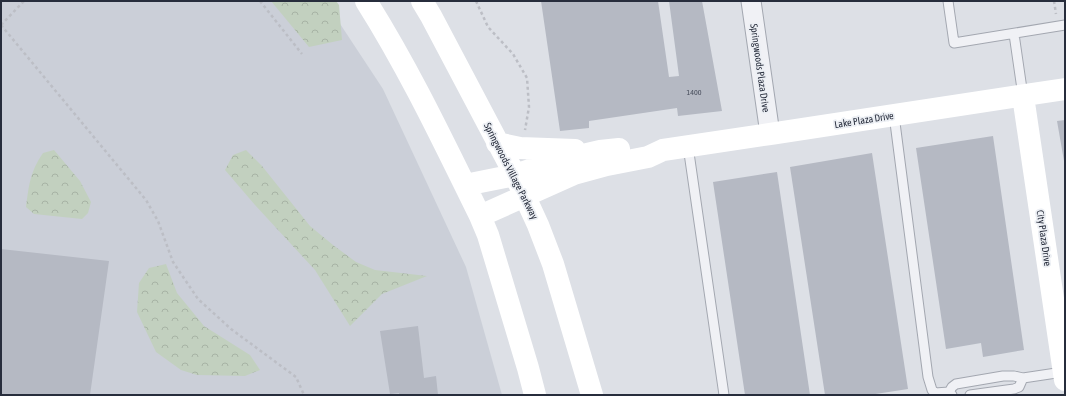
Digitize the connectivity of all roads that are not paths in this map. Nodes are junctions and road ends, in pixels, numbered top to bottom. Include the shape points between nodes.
1 (366, 1) edge
2 (422, 1) edge
3 (751, 1) edge
4 (948, 1) edge
5 (1065, 25) edge
6 (1014, 34) junction
7 (1065, 89) edge
8 (1023, 96) junction
9 (894, 116) junction
10 (770, 134) junction
11 (497, 143) junction
12 (688, 146) junction
13 (663, 150) junction
14 (600, 151) junction
15 (515, 175) junction
16 (465, 185) junction
17 (525, 195) junction
18 (480, 216) junction
19 (1065, 374) edge
20 (1023, 378) junction
21 (951, 394) edge
22 (535, 395) edge
23 (592, 395) edge
24 (724, 395) edge
25 (970, 395) edge

1 - 16 street via 417,89
2 - 11 street, Springwoods Village Parkway
3 - 10 street, Springwoods Plaza Drive
4 - 6 lane via 954,43
5 - 6 lane
6 - 8 lane
7 - 8 street, Lake Plaza Drive
8 - 9 street, Lake Plaza Drive
8 - 19 street, City Plaza Drive
9 - 10 street, Lake Plaza Drive
9 - 21 lane via 928,377 935,393
10 - 12 street, Lake Plaza Drive
11 - 14 street via 520,148
11 - 15 street, Springwoods Village Parkway
12 - 13 street, Lake Plaza Drive
12 - 24 lane
13 - 14 street, Lake Plaza Drive via 647,146
13 - 17 street, Lake Plaza Drive via 648,157 574,174
14 - 15 street, Lake Plaza Drive via 557,161
15 - 16 street, Lake Plaza Drive
15 - 17 street, Springwoods Village Parkway
16 - 18 street
17 - 18 street, Lake Plaza Drive
17 - 23 street, Springwoods Village Parkway via 553,264
18 - 22 street via 488,235
19 - 20 lane
20 - 21 lane via 1003,376 956,384 952,387
20 - 25 lane via 1019,387 1014,389

